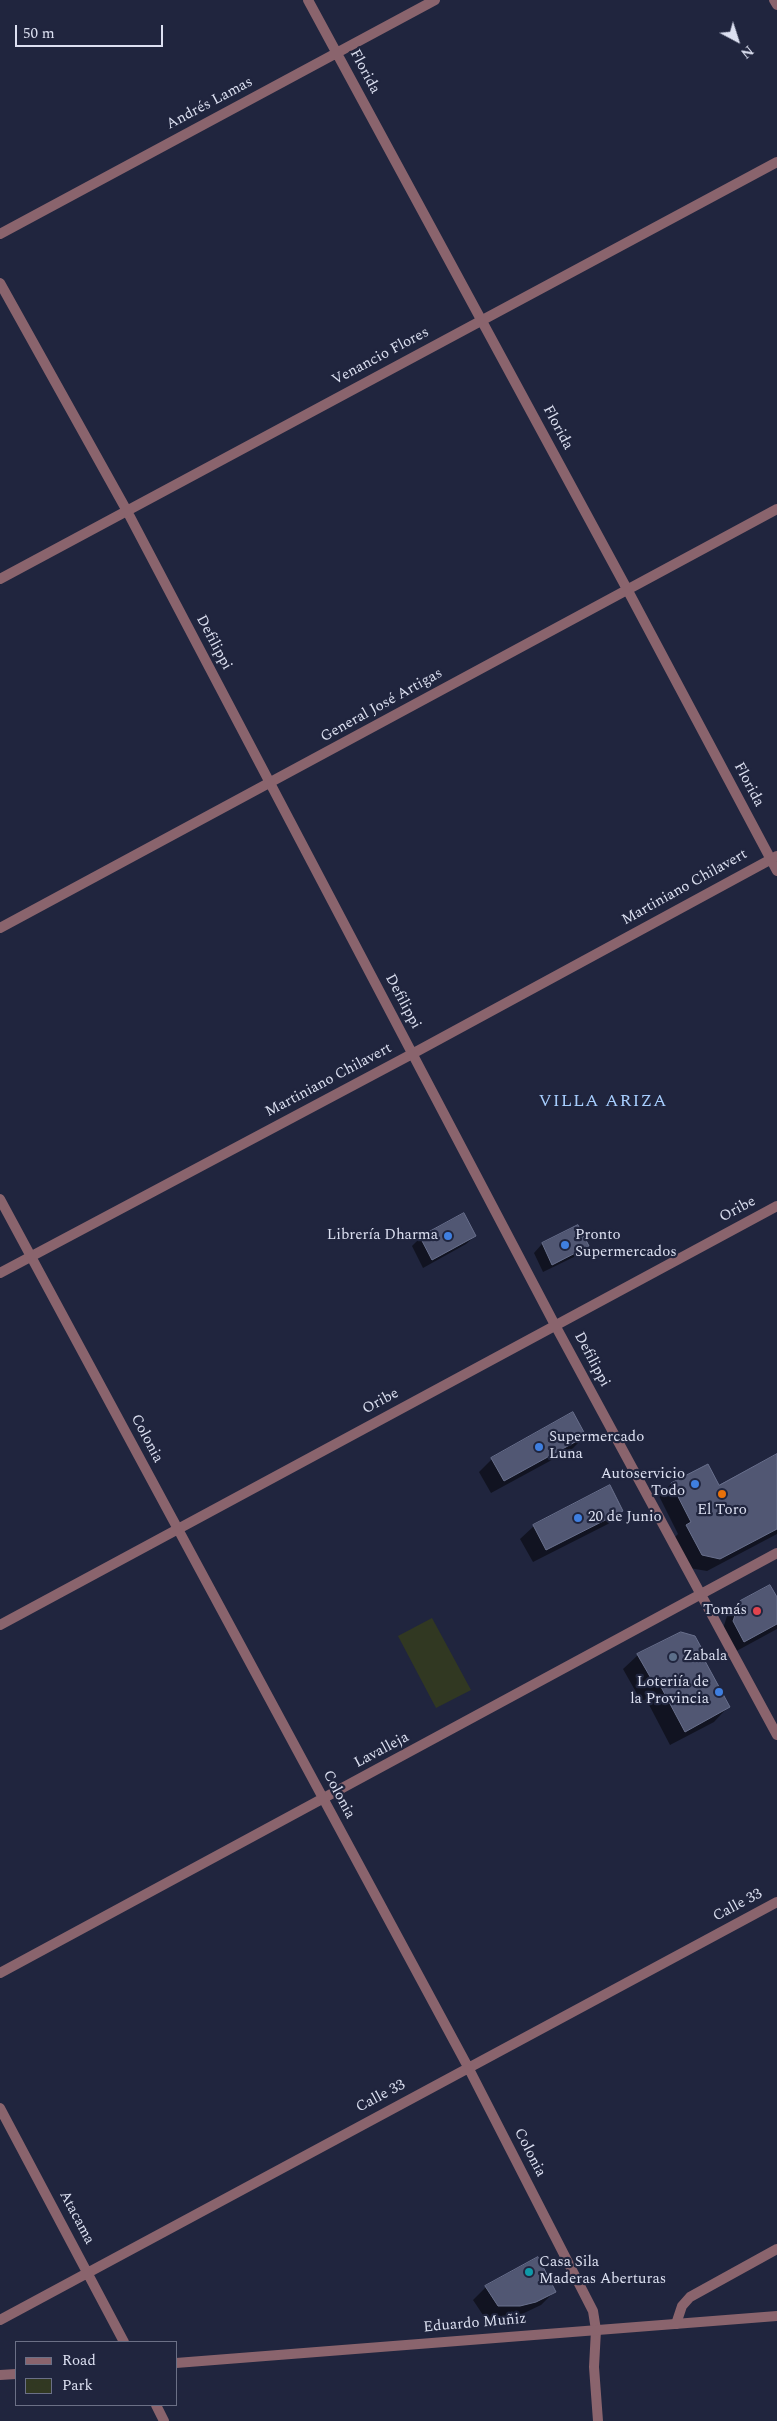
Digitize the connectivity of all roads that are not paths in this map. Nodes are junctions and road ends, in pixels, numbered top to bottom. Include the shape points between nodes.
1 (308, 0) edge
2 (435, 0) edge
3 (774, 0) edge
4 (777, 5) edge
5 (337, 53) junction
6 (777, 162) edge
7 (0, 234) edge
8 (0, 283) edge
9 (481, 319) junction
10 (777, 509) edge
11 (127, 511) junction
12 (0, 579) edge
13 (627, 589) junction
14 (271, 784) junction
15 (774, 857) edge
16 (777, 871) edge
17 (0, 928) edge
18 (412, 1054) junction
19 (0, 1199) edge
20 (777, 1206) edge
21 (31, 1256) junction
22 (0, 1273) edge
23 (556, 1325) junction
24 (177, 1528) junction
25 (777, 1554) edge
26 (701, 1595) junction
27 (0, 1625) edge
28 (777, 1735) edge
29 (323, 1799) junction
30 (777, 1902) edge
31 (0, 1973) edge
32 (468, 2067) junction
33 (0, 2108) edge
34 (777, 2249) edge
35 (88, 2271) junction
36 (777, 2316) edge
37 (0, 2320) edge
38 (676, 2324) junction
39 (596, 2330) junction
40 (123, 2341) edge
41 (178, 2363) edge
42 (15, 2374) edge
43 (0, 2375) edge
44 (156, 2406) edge
45 (164, 2421) edge
46 (598, 2421) edge

1 - 5 street, Florida
2 - 5 street, Andrés Lamas
3 - 4 street
5 - 7 street, Andrés Lamas
5 - 9 street, Florida
6 - 9 street, Venancio Flores
8 - 11 street, Defilippi
9 - 11 street, Venancio Flores
9 - 13 street, Florida
10 - 13 street, General José Artigas
11 - 12 street, Venancio Flores
11 - 14 street, Defilippi
13 - 14 street, General José Artigas
13 - 15 street, Florida
14 - 17 street, General José Artigas
14 - 18 street, Defilippi
15 - 16 street, Florida
15 - 18 street, Martiniano Chilavert
18 - 21 street, Martiniano Chilavert
18 - 23 street, Defilippi
19 - 21 street, Colonia
20 - 23 street, Oribe
21 - 22 street, Martiniano Chilavert
21 - 24 street, Colonia
23 - 24 street, Oribe
23 - 26 street, Defilippi
24 - 27 street, Oribe
24 - 29 street, Colonia
25 - 26 street, Lavalleja
26 - 28 street, Defilippi
26 - 29 street, Lavalleja
29 - 31 street, Lavalleja
29 - 32 street, Colonia
30 - 32 street, Calle 33
32 - 35 street, Calle 33
32 - 39 street, Colonia via 593,2310
33 - 35 street, Atacama
34 - 38 street via 690,2297 682,2306
35 - 37 street, Calle 33
35 - 40 street, Atacama
36 - 38 street, Eduardo Muñiz
38 - 39 street, Eduardo Muñiz
39 - 41 street, Eduardo Muñiz
39 - 46 street, Colonia via 594,2367
42 - 43 street
44 - 45 street

